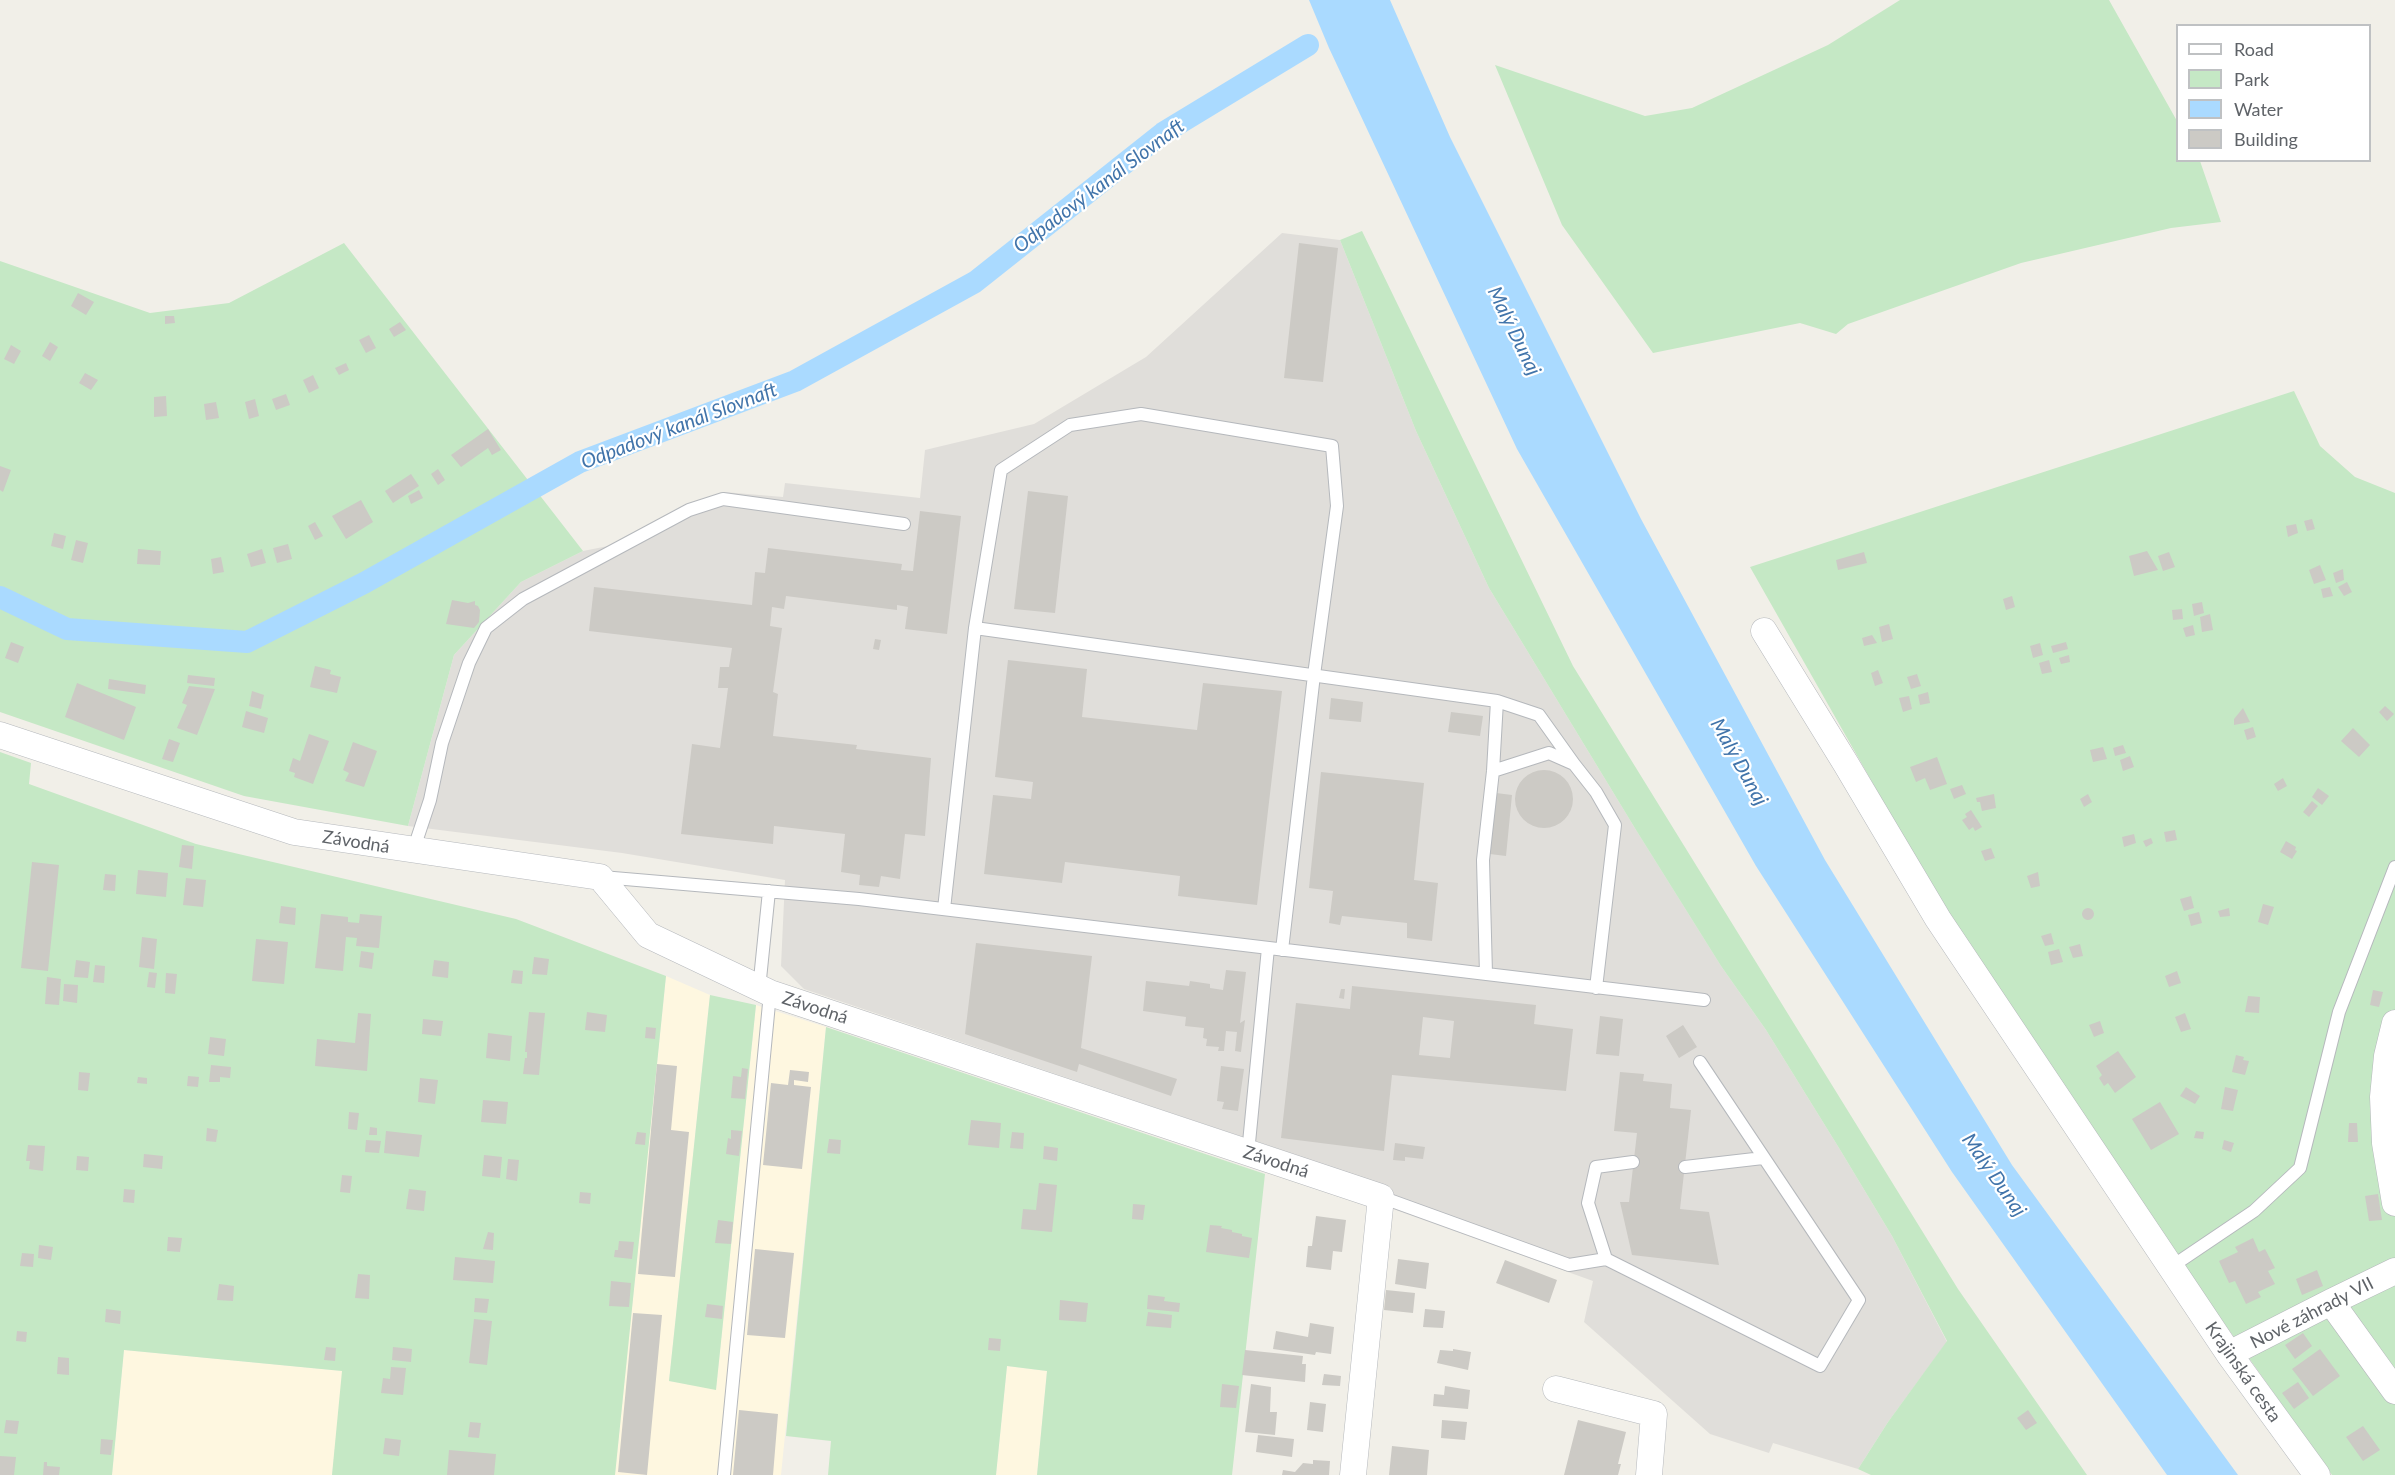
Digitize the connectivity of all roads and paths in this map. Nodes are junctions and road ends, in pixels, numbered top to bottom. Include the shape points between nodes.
1 (904, 524) dead end
2 (975, 628) junction
3 (1764, 631) dead end
4 (1314, 675) junction
5 (1497, 701) junction
6 (0, 735) edge
7 (1574, 764) junction
8 (1493, 771) junction
9 (413, 851) junction
10 (2395, 867) edge
11 (600, 877) junction
12 (769, 891) junction
13 (944, 909) junction
14 (1268, 948) junction
15 (1282, 950) junction
16 (1486, 974) junction
17 (1596, 988) junction
18 (764, 991) junction
19 (1704, 1000) dead end
20 (2395, 1023) edge
21 (1700, 1062) dead end
22 (1248, 1153) junction
23 (1763, 1158) junction
24 (1633, 1162) dead end
25 (1685, 1167) dead end
26 (1381, 1197) junction
27 (2395, 1203) edge
28 (1606, 1259) junction
29 (2171, 1267) junction
30 (2395, 1271) edge
31 (2331, 1302) junction
32 (2229, 1354) junction
33 (1556, 1389) dead end
34 (2395, 1391) edge
35 (724, 1475) edge
36 (1353, 1475) edge
37 (1649, 1475) edge
38 (2317, 1475) edge

1 - 9 lane via 723,499 688,510 523,599 486,628 469,663 442,743 430,800
2 - 4 lane
2 - 4 lane via 1001,470 1070,426 1141,414 1332,446 1337,506
2 - 13 lane
3 - 29 street, Krajinská cesta via 1938,919
4 - 5 lane
4 - 15 lane
5 - 7 lane via 1539,715
5 - 8 lane
6 - 9 street, Závodná via 294,832
7 - 8 lane via 1550,753
7 - 17 lane via 1615,825
8 - 16 lane via 1483,860
9 - 11 street, Závodná
10 - 29 lane via 2339,1012 2300,1168 2254,1211
11 - 12 lane
11 - 18 street, Závodná via 648,935
12 - 13 lane
12 - 18 lane
13 - 14 lane
14 - 15 lane
14 - 22 lane
15 - 16 lane
16 - 17 lane
17 - 19 lane
18 - 22 street, Závodná
18 - 35 lane
20 - 27 street via 2383,1097 2385,1143
21 - 23 lane
22 - 26 street, Závodná
23 - 25 lane
23 - 28 lane via 1859,1300 1820,1366
24 - 28 lane via 1596,1167 1588,1203
26 - 28 lane via 1569,1265
26 - 36 street
29 - 32 street, Krajinská cesta
30 - 31 street, Nové záhrady VII
31 - 32 street, Nové záhrady VII
31 - 34 street
32 - 38 street, Krajinská cesta
33 - 37 street via 1654,1414

